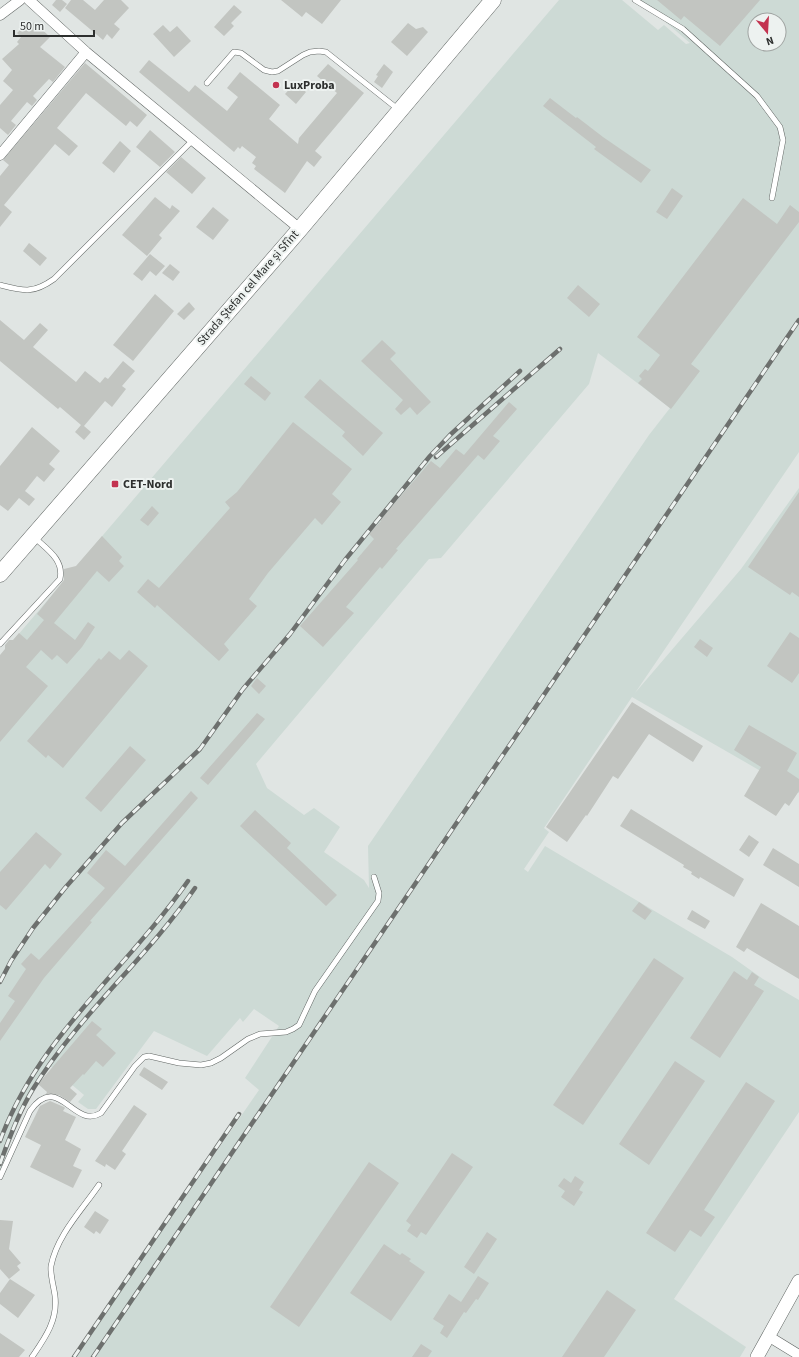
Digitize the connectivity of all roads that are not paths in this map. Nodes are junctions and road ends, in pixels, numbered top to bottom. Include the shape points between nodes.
1 (20, 0) edge
2 (29, 0) edge
3 (493, 0) edge
4 (635, 0) edge
5 (0, 15) edge
6 (86, 52) junction
7 (207, 83) dead end
8 (399, 111) junction
9 (192, 140) junction
10 (0, 155) edge
11 (772, 198) dead end
12 (300, 229) junction
13 (0, 285) edge
14 (33, 536) junction
15 (0, 574) edge
16 (0, 644) edge
17 (374, 877) dead end
18 (0, 1177) edge
19 (99, 1185) dead end
20 (799, 1281) edge
21 (768, 1336) junction
22 (799, 1356) edge
23 (32, 1357) edge
24 (757, 1357) edge

1 - 5 street
2 - 6 street
3 - 8 main road, Strada Ștefan cel Mare și Sfînt
4 - 11 lane via 682,29 757,96 780,127 783,140
6 - 9 street
6 - 10 street
7 - 8 lane via 234,52 272,72 278,71 303,55 319,50 332,56
8 - 12 main road, Strada Ștefan cel Mare și Sfînt
9 - 12 street
9 - 13 lane via 54,279 41,288 27,290
12 - 14 main road, Strada Ștefan cel Mare și Sfînt
14 - 15 main road, Strada Ștefan cel Mare și Sfînt
14 - 16 lane via 58,561 60,579
17 - 18 lane via 379,893 378,901 319,985 299,1025 293,1030 260,1034 211,1063 186,1064 144,1057 101,1113 95,1116 88,1117 57,1098 42,1098 30,1111
19 - 23 lane via 59,1242 51,1267 56,1298 53,1322
20 - 21 street
21 - 22 street
21 - 24 street

